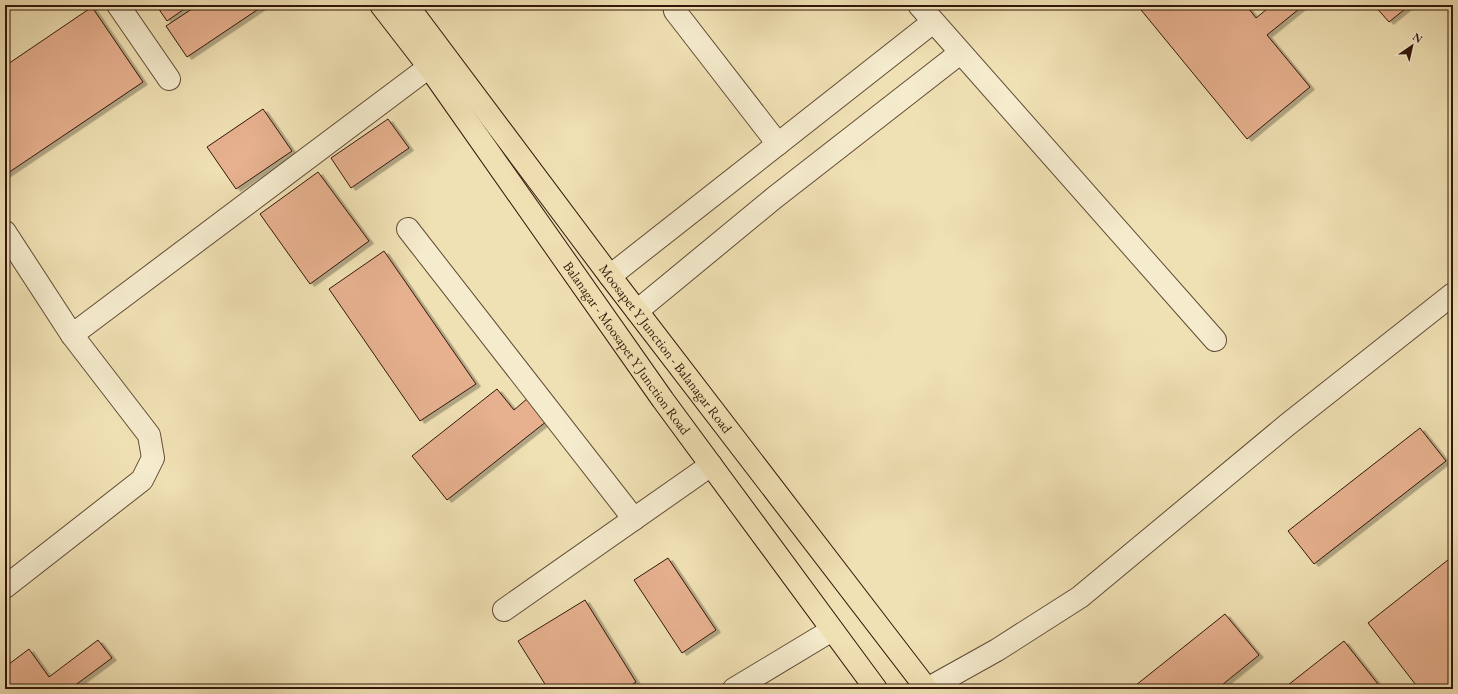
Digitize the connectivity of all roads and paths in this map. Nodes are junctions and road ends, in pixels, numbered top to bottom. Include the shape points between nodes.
1 (118, 5) edge
2 (381, 5) edge
3 (408, 5) edge
4 (674, 5) edge
5 (919, 5) edge
6 (932, 22) junction
7 (960, 53) junction
8 (429, 67) junction
9 (170, 79) dead end
10 (778, 144) junction
11 (408, 229) dead end
12 (5, 232) edge
13 (610, 276) junction
14 (1453, 294) edge
15 (637, 311) junction
16 (72, 335) junction
17 (1215, 340) dead end
18 (711, 465) junction
19 (634, 518) junction
20 (5, 587) edge
21 (504, 610) dead end
22 (832, 630) junction
23 (734, 689) edge
24 (876, 689) edge
25 (927, 689) edge

1 - 9 street
2 - 8 main road, Balanagar - Moosapet Y Junction Road
3 - 13 main road, Moosapet Y Junction - Balanagar Road
4 - 10 street via 674,11
5 - 6 street
6 - 7 street
6 - 10 street
7 - 15 street via 774,198
7 - 17 street
8 - 16 street
8 - 18 main road, Balanagar - Moosapet Y Junction Road
10 - 13 street
11 - 19 street
12 - 16 street
13 - 15 main road, Moosapet Y Junction - Balanagar Road
14 - 25 street via 1287,425 1080,597 997,650
15 - 25 main road, Moosapet Y Junction - Balanagar Road
16 - 20 street via 149,435 153,458 142,480
18 - 19 street
18 - 22 main road, Balanagar - Moosapet Y Junction Road
19 - 21 street
22 - 23 street
22 - 24 main road, Balanagar - Moosapet Y Junction Road

